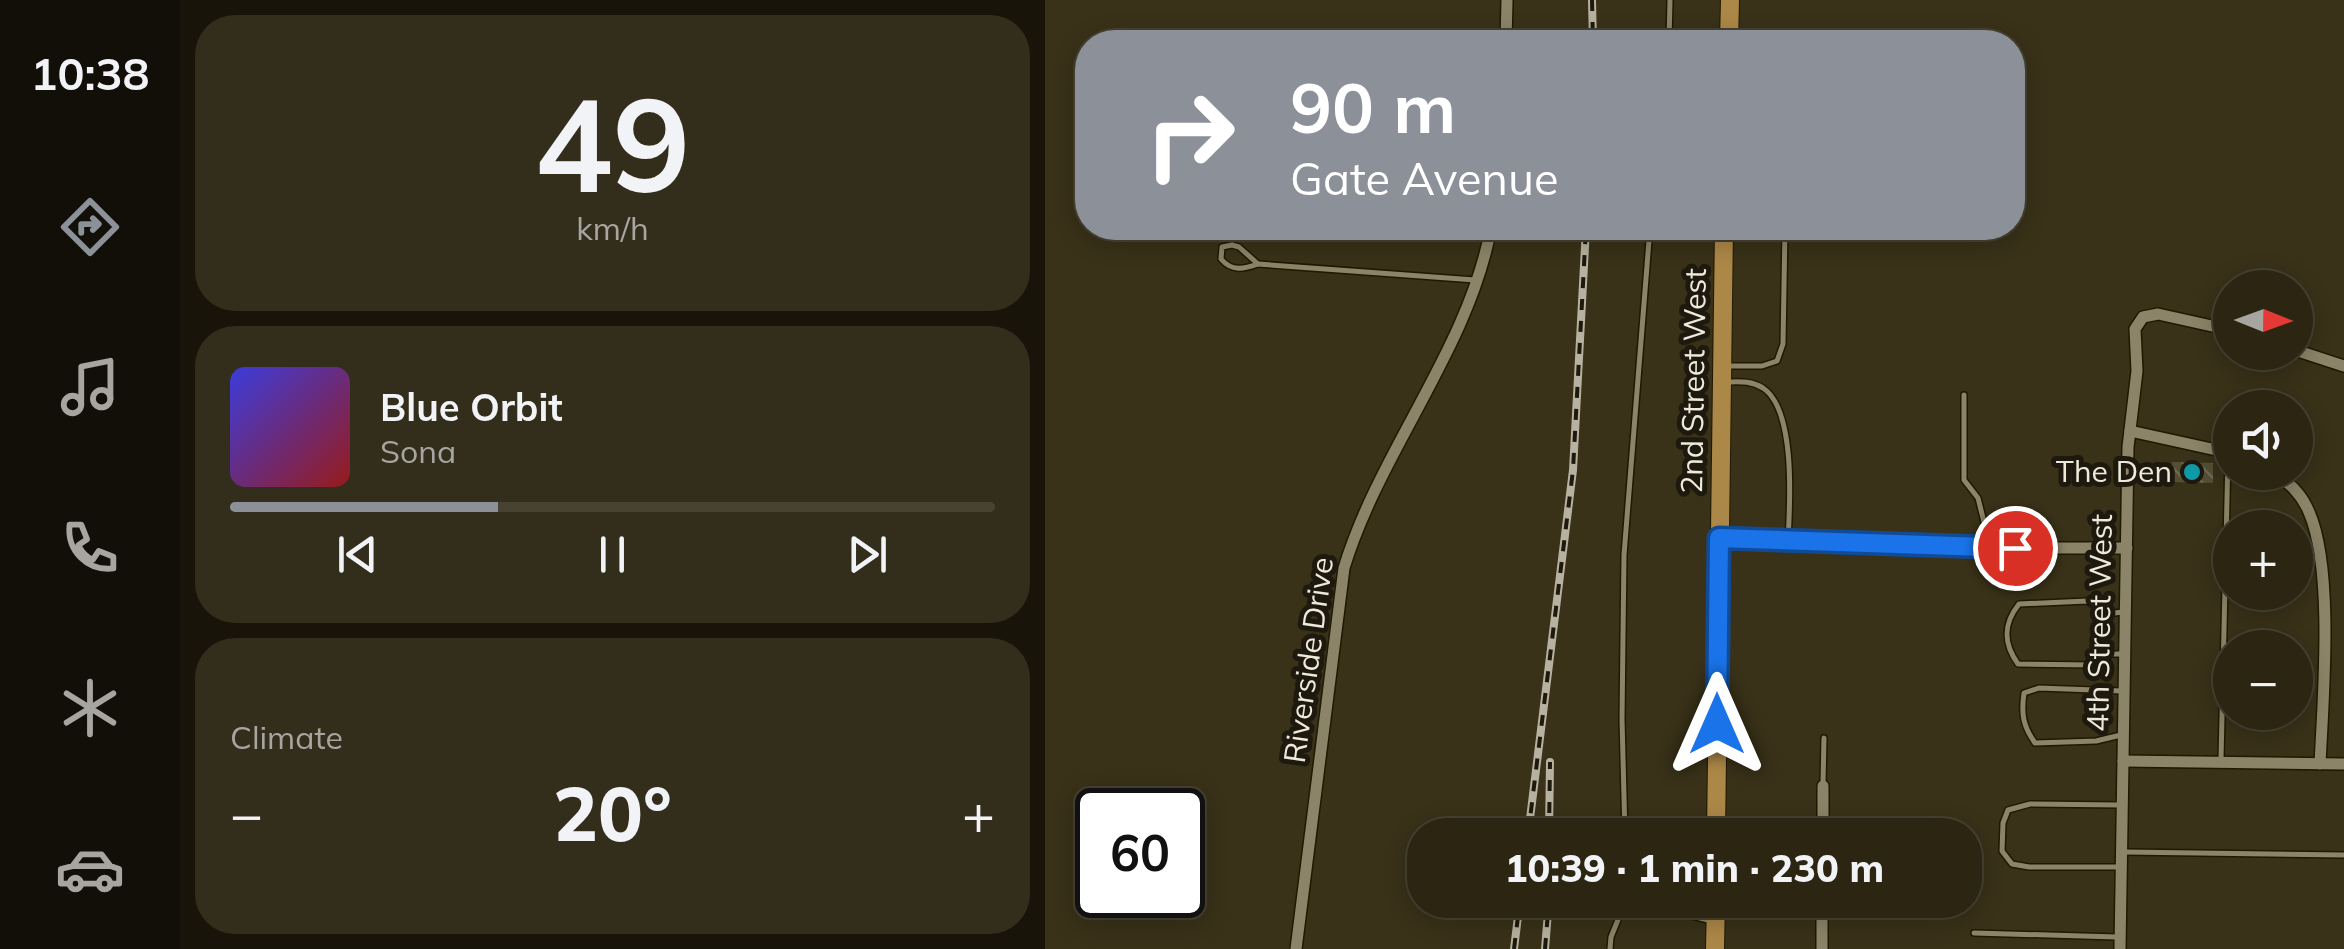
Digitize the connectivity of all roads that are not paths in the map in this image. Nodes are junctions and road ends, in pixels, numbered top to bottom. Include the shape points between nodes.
1 (1507, 0) edge
2 (1670, 0) edge
3 (1730, 0) edge
4 (1506, 30) edge
5 (1669, 30) edge
6 (1729, 30) edge
7 (1488, 240) edge
8 (1649, 240) edge
9 (1725, 240) edge
10 (1785, 240) edge
11 (1258, 264) junction
12 (1477, 280) junction
13 (2213, 326) edge
14 (2313, 356) edge
15 (2344, 366) edge
16 (1722, 374) junction
17 (1964, 395) dead end
18 (2130, 431) junction
19 (2213, 449) edge
20 (2228, 490) edge
21 (2297, 490) edge
22 (1719, 538) junction
23 (1788, 540) junction
24 (1984, 548) junction
25 (2127, 548) junction
26 (2125, 612) junction
27 (2106, 614) junction
28 (2106, 654) junction
29 (2125, 654) junction
30 (2124, 691) junction
31 (2123, 734) junction
32 (1824, 738) dead end
33 (2123, 760) junction
34 (2221, 763) junction
35 (2320, 764) junction
36 (2344, 764) edge
37 (1823, 786) joint
38 (2123, 805) junction
39 (1625, 818) edge
40 (1716, 818) edge
41 (1823, 818) edge
42 (2122, 852) junction
43 (2344, 856) edge
44 (2122, 867) junction
45 (1619, 918) edge
46 (1702, 918) edge
47 (1715, 918) edge
48 (1822, 918) edge
49 (1715, 921) junction
50 (1974, 933) dead end
51 (2120, 943) edge
52 (1296, 949) edge
53 (1609, 949) edge
54 (1715, 949) edge
55 (1822, 949) edge

1 - 4 street
2 - 5 lane
3 - 6 main road
7 - 12 street, Riverside Drive
8 - 39 lane via 1624,554
9 - 16 main road, 2nd Street West
10 - 16 lane via 1777,361
11 - 11 lane via 1237,269 1225,264 1221,252 1227,245 1239,247
11 - 12 lane
12 - 52 street, Riverside Drive via 1360,519 1343,568
13 - 18 street, 4th Street West via 2159,314 2143,317 2135,328
14 - 15 street
16 - 22 main road, 2nd Street West
16 - 23 lane via 1767,390 1777,407 1791,486
17 - 24 lane via 1964,480 1978,498
18 - 19 street
18 - 25 street, 4th Street West
20 - 34 lane
21 - 35 street via 2318,537
22 - 23 street
22 - 40 main road, 2nd Street West
23 - 24 street
24 - 25 street
25 - 26 street, 4th Street West
26 - 27 lane
26 - 29 street, 4th Street West
27 - 28 lane
27 - 28 lane via 2087,601 2019,604 2007,620 2008,650 2018,664 2095,665
28 - 29 lane
29 - 30 street, 4th Street West
30 - 31 street, 4th Street West
30 - 31 lane via 2039,688 2023,694 2021,708 2035,743
31 - 33 street, 4th Street West
32 - 37 lane
33 - 34 street
33 - 38 street, 4th Street West
34 - 35 street
35 - 36 street
37 - 41 street
38 - 42 street, 4th Street West
38 - 44 lane via 2029,804 2008,810 2002,851 2012,864 2029,867
42 - 43 lane
42 - 44 street, 4th Street West
44 - 51 street, 4th Street West
45 - 53 lane
46 - 49 lane
47 - 49 main road
48 - 55 street
49 - 54 main road
50 - 51 lane

